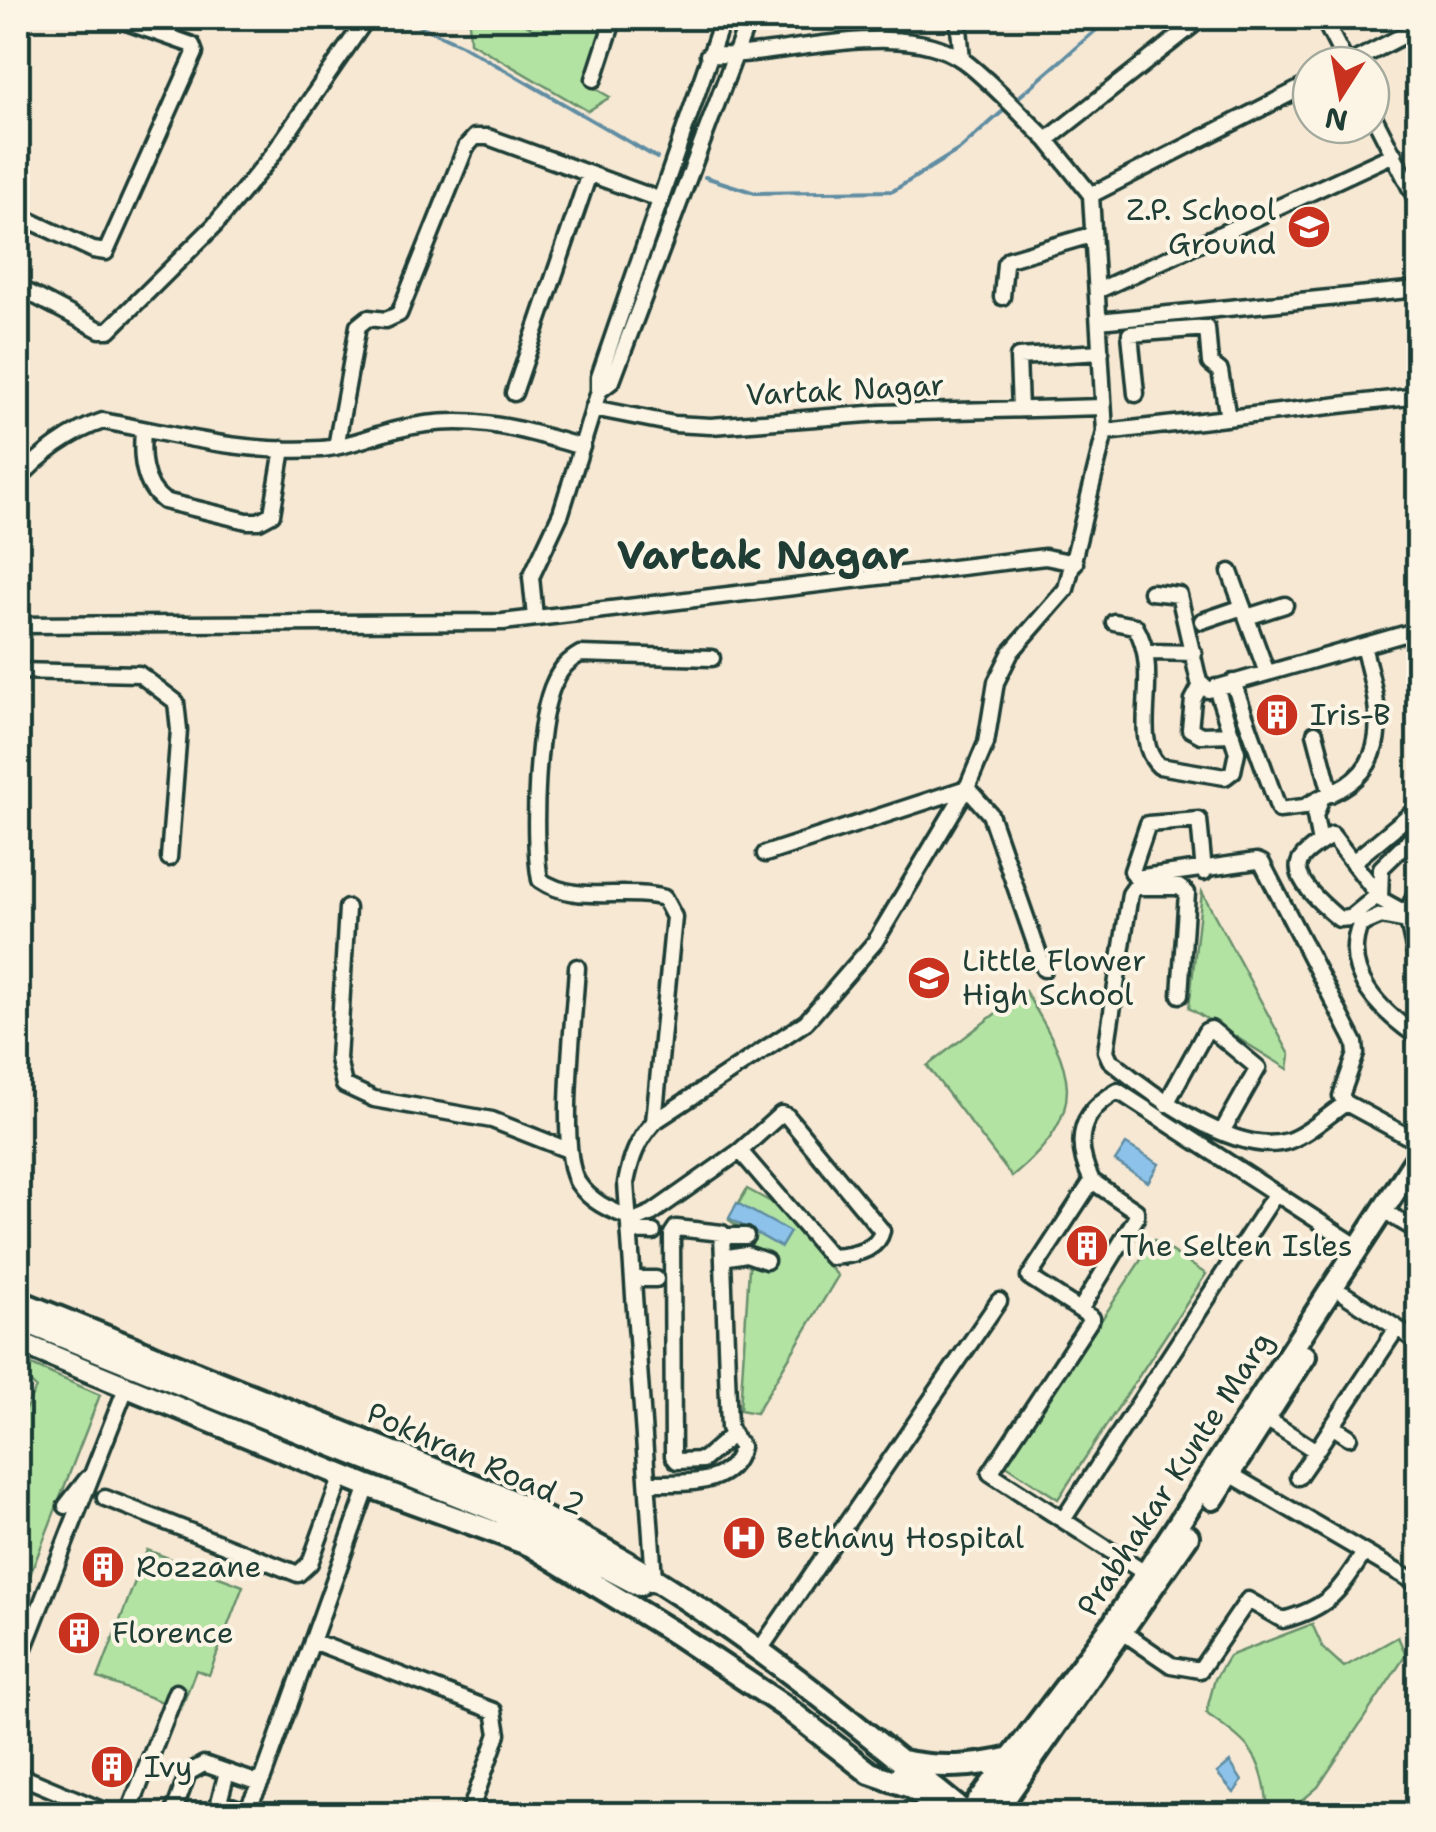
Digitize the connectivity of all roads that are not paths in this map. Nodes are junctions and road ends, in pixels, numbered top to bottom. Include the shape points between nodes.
1 (115, 18) edge
2 (366, 18) edge
3 (614, 18) edge
4 (722, 18) edge
5 (748, 18) edge
6 (958, 18) edge
7 (1202, 18) edge
8 (1323, 18) edge
9 (1418, 28) edge
10 (1337, 45) edge
11 (1385, 45) edge
12 (708, 55) junction
13 (733, 56) junction
14 (962, 59) junction
15 (594, 80) dead end
16 (1291, 93) edge
17 (1048, 140) junction
18 (1389, 145) edge
19 (1394, 154) junction
20 (589, 174) junction
21 (1091, 195) junction
22 (661, 200) junction
23 (1418, 203) edge
24 (18, 215) edge
25 (1091, 235) junction
26 (18, 287) edge
27 (1418, 288) edge
28 (1097, 291) junction
29 (1002, 296) dead end
30 (1206, 310) junction
31 (1128, 318) junction
32 (1099, 321) junction
33 (1207, 328) junction
34 (1130, 334) junction
35 (1101, 352) junction
36 (599, 391) junction
37 (514, 392) dead end
38 (1136, 394) dead end
39 (1418, 396) edge
40 (1103, 407) junction
41 (593, 408) junction
42 (1020, 409) junction
43 (1228, 418) junction
44 (143, 430) junction
45 (1104, 432) junction
46 (582, 446) junction
47 (336, 447) junction
48 (283, 449) junction
49 (18, 480) edge
50 (1075, 563) junction
51 (1230, 572) dead end
52 (1152, 592) dead end
53 (1284, 605) dead end
54 (1245, 612) junction
55 (536, 616) junction
56 (1202, 621) dead end
57 (1114, 622) dead end
58 (18, 626) edge
59 (1418, 630) edge
60 (1364, 646) junction
61 (1149, 652) junction
62 (1194, 652) junction
63 (712, 658) dead end
64 (18, 672) edge
65 (1267, 673) junction
66 (1233, 682) junction
67 (1208, 686) junction
68 (1315, 733) dead end
69 (1232, 734) junction
70 (967, 788) junction
71 (1327, 796) junction
72 (1418, 808) edge
73 (1418, 832) edge
74 (1320, 844) junction
75 (765, 854) dead end
76 (168, 858) dead end
77 (1353, 862) junction
78 (1204, 872) junction
79 (1418, 887) edge
80 (347, 908) dead end
81 (577, 967) dead end
82 (1418, 968) edge
83 (1044, 969) dead end
84 (1180, 995) dead end
85 (1418, 1037) edge
86 (1346, 1102) junction
87 (1166, 1104) junction
88 (654, 1122) junction
89 (1223, 1130) junction
90 (1418, 1142) edge
91 (568, 1150) junction
92 (740, 1150) junction
93 (1418, 1156) edge
94 (1092, 1181) junction
95 (1418, 1182) edge
96 (1276, 1193) junction
97 (1394, 1217) junction
98 (629, 1224) junction
99 (1418, 1231) edge
100 (653, 1232) dead end
101 (722, 1236) junction
102 (746, 1236) dead end
103 (1360, 1248) junction
104 (766, 1260) dead end
105 (728, 1262) junction
106 (634, 1278) junction
107 (656, 1279) dead end
108 (1344, 1294) junction
109 (1000, 1301) dead end
110 (18, 1302) edge
111 (1080, 1310) junction
112 (18, 1318) edge
113 (1397, 1328) junction
114 (18, 1342) edge
115 (1418, 1342) edge
116 (126, 1388) junction
117 (1266, 1418) junction
118 (1332, 1426) junction
119 (1350, 1437) dead end
120 (736, 1441) junction
121 (1316, 1451) junction
122 (668, 1464) dead end
123 (1225, 1470) junction
124 (342, 1475) junction
125 (649, 1475) junction
126 (1298, 1477) dead end
127 (87, 1479) junction
128 (368, 1486) junction
129 (104, 1498) dead end
130 (66, 1506) dead end
131 (1063, 1520) junction
132 (1364, 1553) junction
133 (1152, 1577) junction
134 (651, 1584) junction
135 (1418, 1584) edge
136 (1118, 1628) junction
137 (312, 1641) junction
138 (759, 1652) junction
139 (18, 1663) edge
140 (176, 1692) dead end
141 (1012, 1758) junction
142 (900, 1760) junction
143 (227, 1772) junction
144 (18, 1774) edge
145 (263, 1778) junction
146 (910, 1787) junction
147 (110, 1814) edge
148 (128, 1814) edge
149 (173, 1814) edge
150 (469, 1814) edge
151 (944, 1814) edge
152 (967, 1814) edge
153 (994, 1814) edge

1 - 24 street via 196,52 106,252
2 - 26 street via 271,158 214,226 109,330
3 - 15 street
4 - 12 street
5 - 13 street
6 - 14 street
7 - 17 street
8 - 10 street
9 - 11 street
12 - 13 street
12 - 22 street
13 - 14 street via 838,40 934,48
13 - 36 street via 612,382
14 - 17 street
16 - 21 street
17 - 21 street
18 - 19 street
19 - 23 street
19 - 28 street
20 - 22 street
20 - 37 street
20 - 47 street via 488,136 466,147 399,314 358,326
21 - 25 street
22 - 36 street via 598,377
25 - 28 street
25 - 29 street via 1010,259
27 - 30 street
28 - 32 street
30 - 31 street
30 - 33 street
31 - 32 street
31 - 34 street
32 - 35 street
33 - 34 street
33 - 43 street via 1210,363 1220,371
34 - 38 street
35 - 40 street
35 - 42 street via 1018,358
36 - 41 street
39 - 43 street
40 - 42 street, Vartak Nagar
40 - 45 street
41 - 42 street, Vartak Nagar via 711,426
41 - 46 street
43 - 45 street
44 - 48 street
44 - 48 street via 142,459 155,495 247,521 272,514
44 - 49 street via 102,421 88,426
45 - 50 street
46 - 47 street via 473,419
46 - 55 street via 561,514 531,577
47 - 48 street
50 - 55 street via 1045,557
50 - 70 street via 1066,589 1011,652 996,682 986,743
51 - 54 street
52 - 62 street via 1179,594
53 - 54 street
54 - 56 street
54 - 65 street
55 - 58 street via 370,626
57 - 61 street via 1135,626
59 - 60 street
60 - 65 street
60 - 71 street via 1378,705 1377,738 1369,766 1347,788
61 - 62 street
61 - 69 street via 1145,747 1159,766 1226,777 1235,767
62 - 67 street
63 - 88 street via 580,654 566,662 552,685 543,739 534,843 540,880 556,891 664,898 674,917
64 - 76 street via 139,674 176,702
65 - 66 street
66 - 67 street
66 - 71 street via 1278,810
67 - 69 street
67 - 69 street via 1193,700 1190,729
68 - 71 street
70 - 75 street
70 - 83 street via 995,826
70 - 88 street via 874,942 806,1022
71 - 74 street via 1315,816
72 - 77 street
73 - 79 street via 1381,868 1380,899 1407,914
74 - 77 street via 1332,835
74 - 77 street via 1302,858 1300,877 1339,919 1378,895
78 - 78 street via 1199,820 1148,824 1132,871 1136,878
78 - 86 street via 1262,864 1354,1043 1354,1062 1341,1086
80 - 91 street via 338,1059 344,1085 374,1100 492,1120
81 - 91 street
82 - 85 street via 1408,921 1381,916 1360,925 1354,954 1361,978 1375,1003
84 - 87 street via 1187,893 1135,887 1106,1051
86 - 89 street via 1289,1141 1250,1141
86 - 90 street
87 - 89 street
87 - 89 street via 1211,1029 1258,1068
88 - 98 street via 630,1160
91 - 98 street via 577,1181 598,1205
92 - 92 street via 781,1114 787,1116 882,1231 881,1239 870,1249 831,1257
92 - 98 street
93 - 103 street, Prabhakar Kunte Marg
94 - 96 street via 1079,1140 1085,1118 1118,1091
94 - 111 street via 1136,1210 1136,1218
94 - 111 street via 1029,1277
95 - 97 street, Prabhakar Kunte Marg
96 - 103 street
96 - 131 street
97 - 99 street
97 - 108 street, Prabhakar Kunte Marg
98 - 100 street
98 - 106 street
101 - 102 street
101 - 105 street
101 - 120 street via 718,1230 676,1228 672,1234 674,1456 703,1460
103 - 123 street, Prabhakar Kunte Marg
104 - 105 street via 746,1254
105 - 120 street via 725,1347
106 - 107 street
106 - 125 street
108 - 113 street
108 - 117 street, Prabhakar Kunte Marg
109 - 138 street
110 - 134 street, Pokhran Road 2 via 506,1498
111 - 131 street via 1092,1318 990,1473
112 - 134 street, Pokhran Road 2 via 499,1512
113 - 115 street
113 - 118 street
114 - 116 street
116 - 124 street
116 - 127 street
117 - 121 street
117 - 123 street, Prabhakar Kunte Marg
118 - 119 street
118 - 121 street
120 - 125 street via 714,1472
121 - 126 street
122 - 125 street
123 - 132 street
123 - 133 street, Prabhakar Kunte Marg
124 - 128 street
124 - 129 street via 310,1564 298,1574
125 - 134 street
127 - 130 street
127 - 139 street via 84,1503
128 - 137 street
128 - 146 street via 530,1545 784,1706 870,1773
131 - 133 street
132 - 135 street
132 - 136 street via 1330,1601 1306,1614 1283,1620 1248,1600 1200,1670 1171,1665
133 - 136 street, Prabhakar Kunte Marg
134 - 138 street, Pokhran Road 2
134 - 146 street, Pokhran Road 2 via 797,1692
136 - 141 street, Prabhakar Kunte Marg
136 - 153 street, Prabhakar Kunte Marg
137 - 145 street
137 - 150 street via 494,1711 498,1734
138 - 142 street, Pokhran Road 2
140 - 148 street
141 - 142 street via 937,1768
141 - 152 street, Prabhakar Kunte Marg
142 - 152 street, Pokhran Road 2
143 - 145 street via 256,1782
143 - 145 street via 219,1802 246,1811
143 - 149 street via 204,1764 188,1773
144 - 147 street
146 - 151 street, Pokhran Road 2

